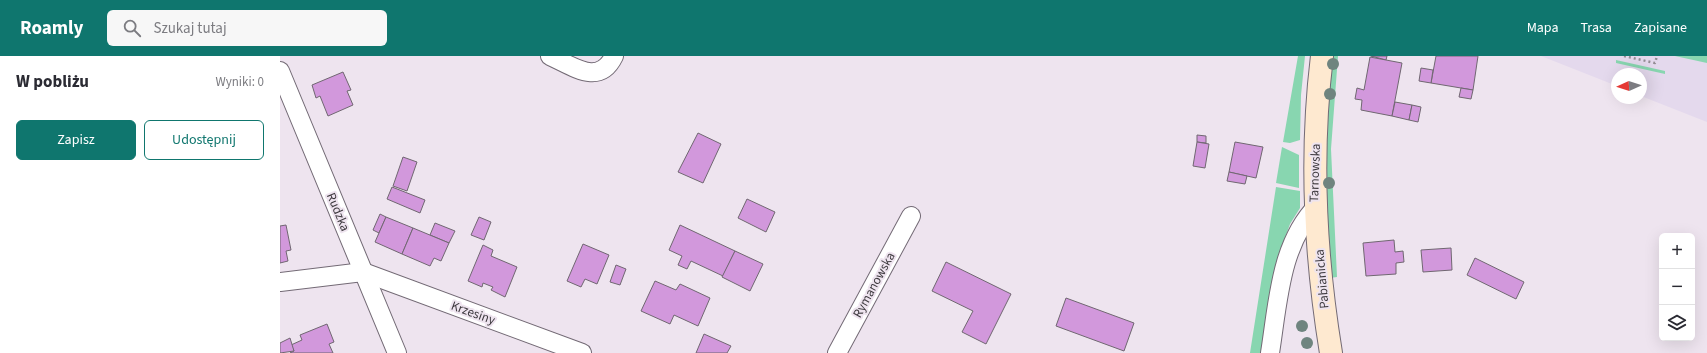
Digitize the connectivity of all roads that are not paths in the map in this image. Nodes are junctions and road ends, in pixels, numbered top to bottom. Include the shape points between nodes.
1 (550, 56) edge
2 (614, 56) edge
3 (1322, 56) edge
4 (280, 71) edge
5 (1316, 206) junction
6 (911, 216) dead end
7 (363, 272) junction
8 (280, 282) edge
9 (397, 353) edge
10 (582, 353) edge
11 (837, 353) edge
12 (1270, 353) edge
13 (1331, 353) edge

1 - 2 street via 579,69 596,73 605,69
3 - 5 street, Tarnowska via 1317,112
4 - 7 street, Rudzka
5 - 12 street, Tarnowska via 1305,218 1294,238 1284,271
5 - 13 street, Pabianicka
6 - 11 street, Rymanowska
7 - 8 street
7 - 9 street, Rudzka
7 - 10 street, Krzesiny

